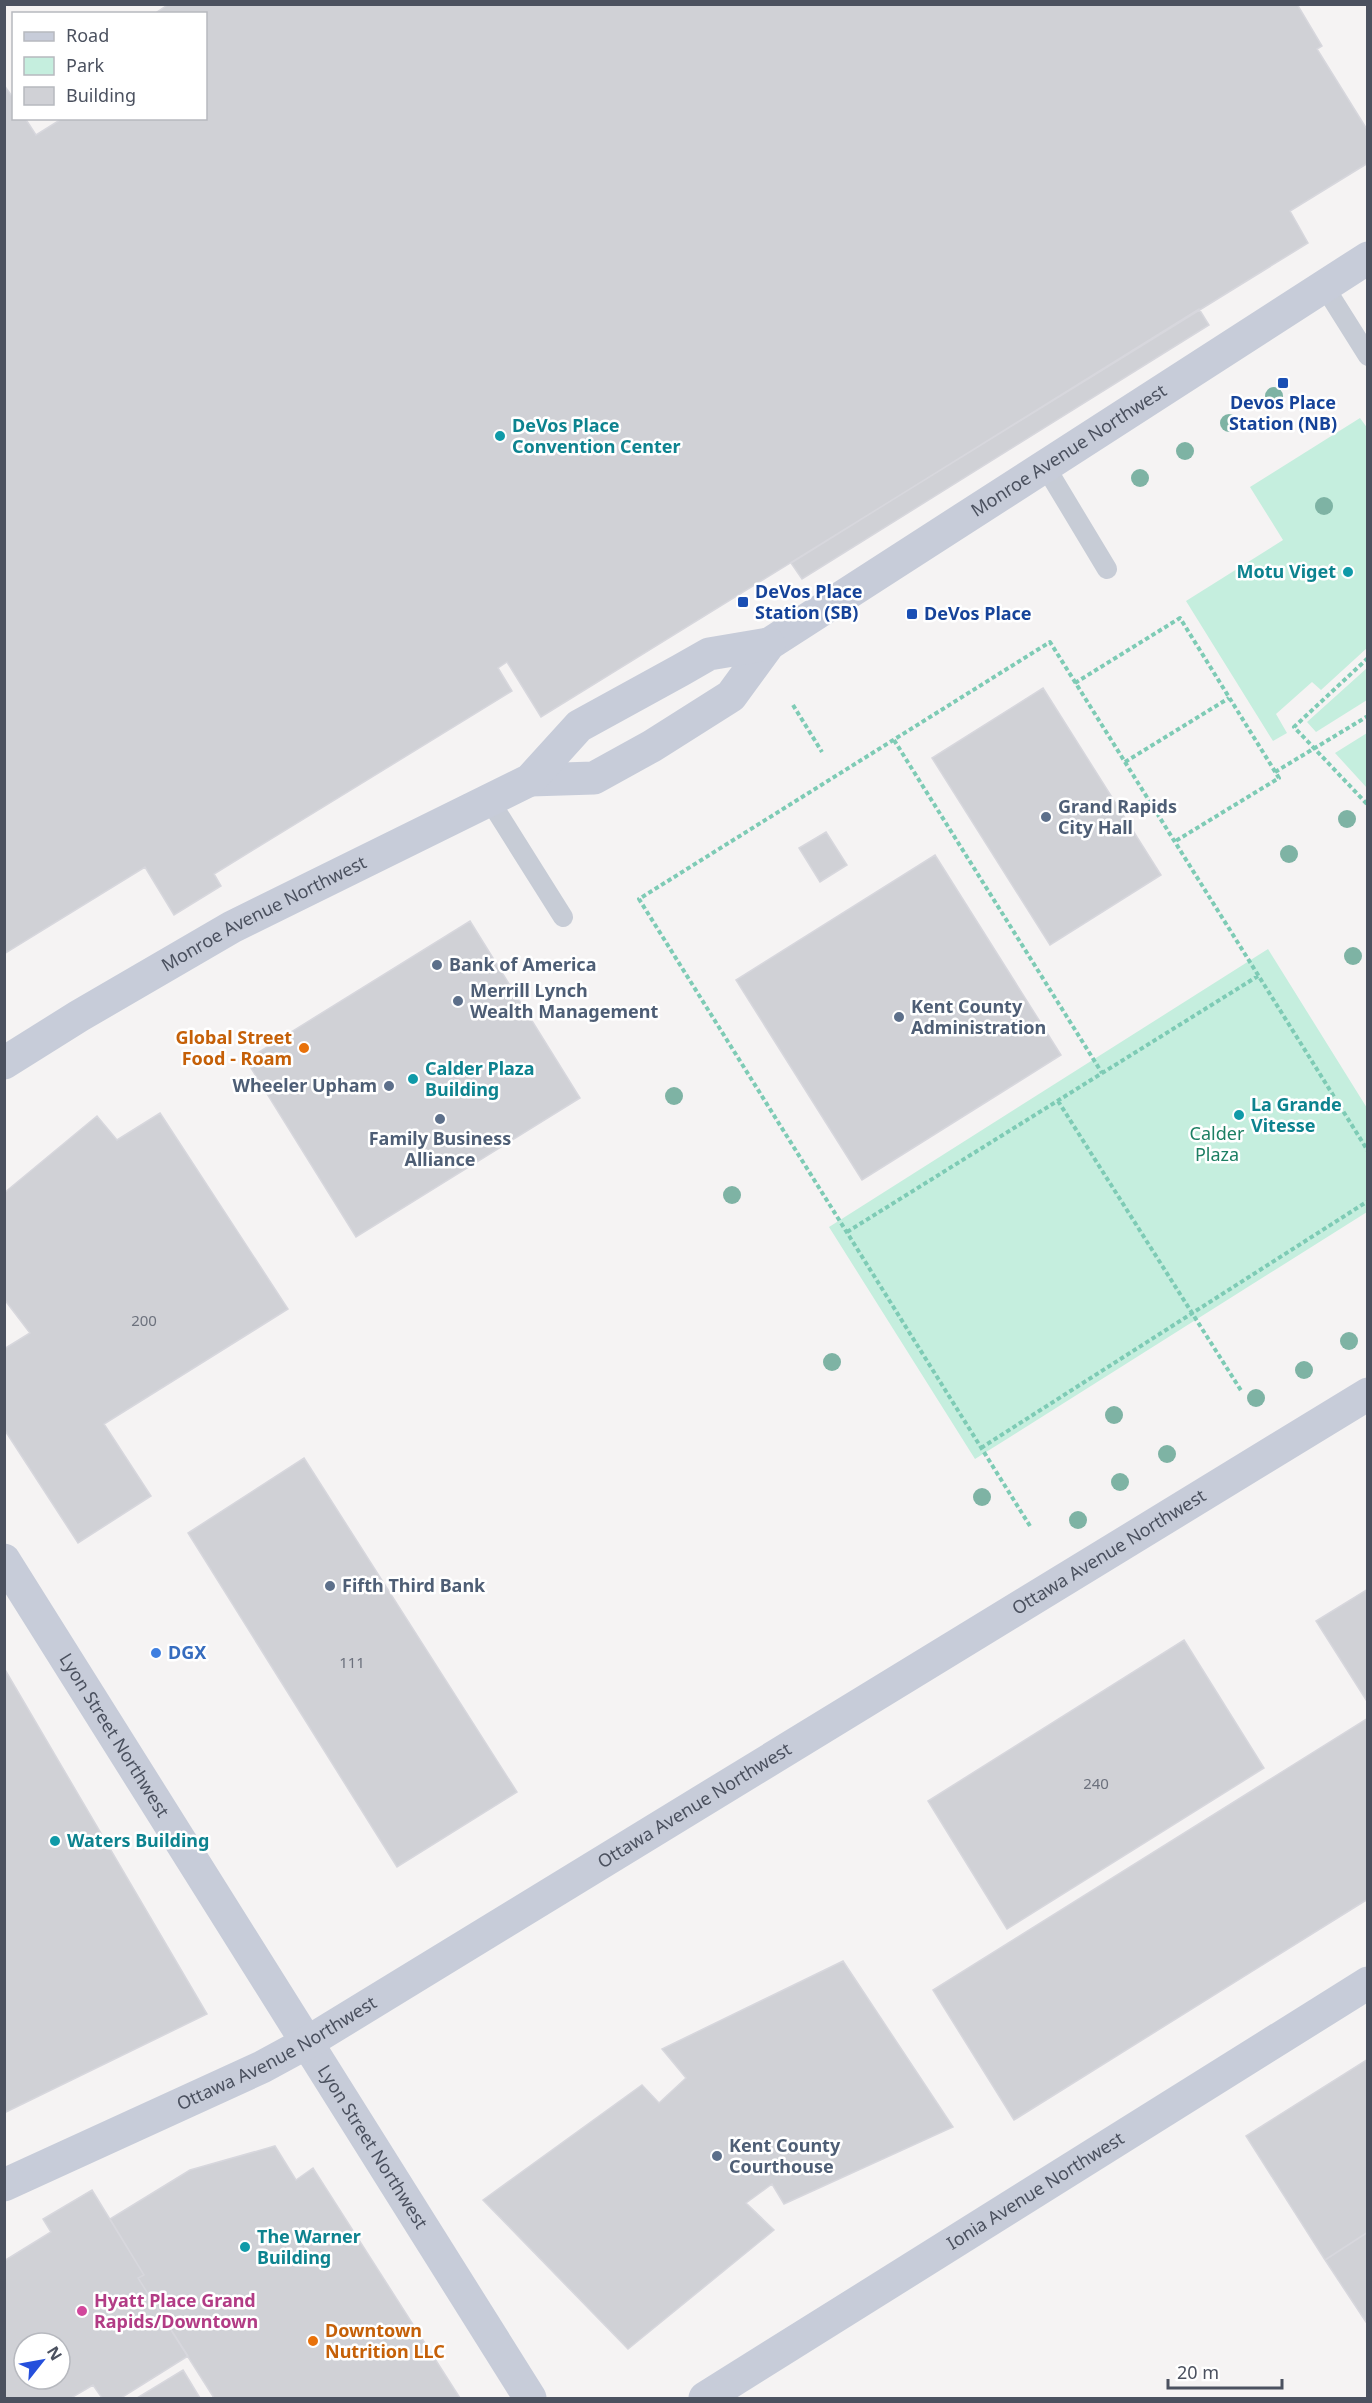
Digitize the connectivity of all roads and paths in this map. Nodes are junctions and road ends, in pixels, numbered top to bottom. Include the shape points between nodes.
1 (1368, 258) edge
2 (1324, 286) junction
3 (1368, 356) edge
4 (1045, 466) junction
5 (1107, 569) dead end
6 (769, 644) junction
7 (1368, 658) edge
8 (1075, 683) junction
9 (1229, 698) junction
10 (793, 705) dead end
11 (1368, 716) edge
12 (894, 740) junction
13 (1314, 748) junction
14 (822, 752) dead end
15 (1125, 762) junction
16 (1275, 772) junction
17 (530, 780) junction
18 (490, 801) junction
19 (1368, 805) edge
20 (1174, 842) junction
21 (563, 917) dead end
22 (1258, 976) junction
23 (4, 1063) edge
24 (1102, 1073) junction
25 (1058, 1101) junction
26 (1368, 1151) edge
27 (1368, 1201) edge
28 (847, 1232) junction
29 (1192, 1313) junction
30 (1242, 1392) dead end
31 (1368, 1394) edge
32 (981, 1448) junction
33 (1030, 1526) dead end
34 (4, 1560) edge
35 (1368, 1983) edge
36 (308, 2042) junction
37 (4, 2185) edge
38 (530, 2398) edge
39 (705, 2398) edge

1 - 2 street, Monroe Avenue Northwest
2 - 3 lane
2 - 4 street, Monroe Avenue Northwest
4 - 5 lane
4 - 6 street, Monroe Avenue Northwest
6 - 17 street, Monroe Avenue Northwest via 709,654 579,726
6 - 17 street, Monroe Avenue Northwest via 731,696 652,746 594,778
7 - 13 path via 1294,727
8 - 9 path via 1180,618
8 - 12 path via 1050,642
8 - 15 path
9 - 15 path
9 - 16 path
10 - 14 path
11 - 13 path
12 - 24 path
12 - 28 path via 639,899
13 - 16 path
13 - 19 path
15 - 20 path
16 - 20 path via 1279,778
17 - 18 street, Monroe Avenue Northwest
18 - 21 lane
18 - 23 street, Monroe Avenue Northwest via 232,927
20 - 22 path
22 - 24 path
22 - 26 path
24 - 25 path
25 - 28 path
25 - 29 path
27 - 29 path
28 - 32 path
29 - 30 path
29 - 32 path
31 - 36 street, Ottawa Avenue Northwest
32 - 33 path
34 - 36 street, Lyon Street Northwest
35 - 39 street, Ionia Avenue Northwest
36 - 37 street, Ottawa Avenue Northwest via 262,2067
36 - 38 street, Lyon Street Northwest

